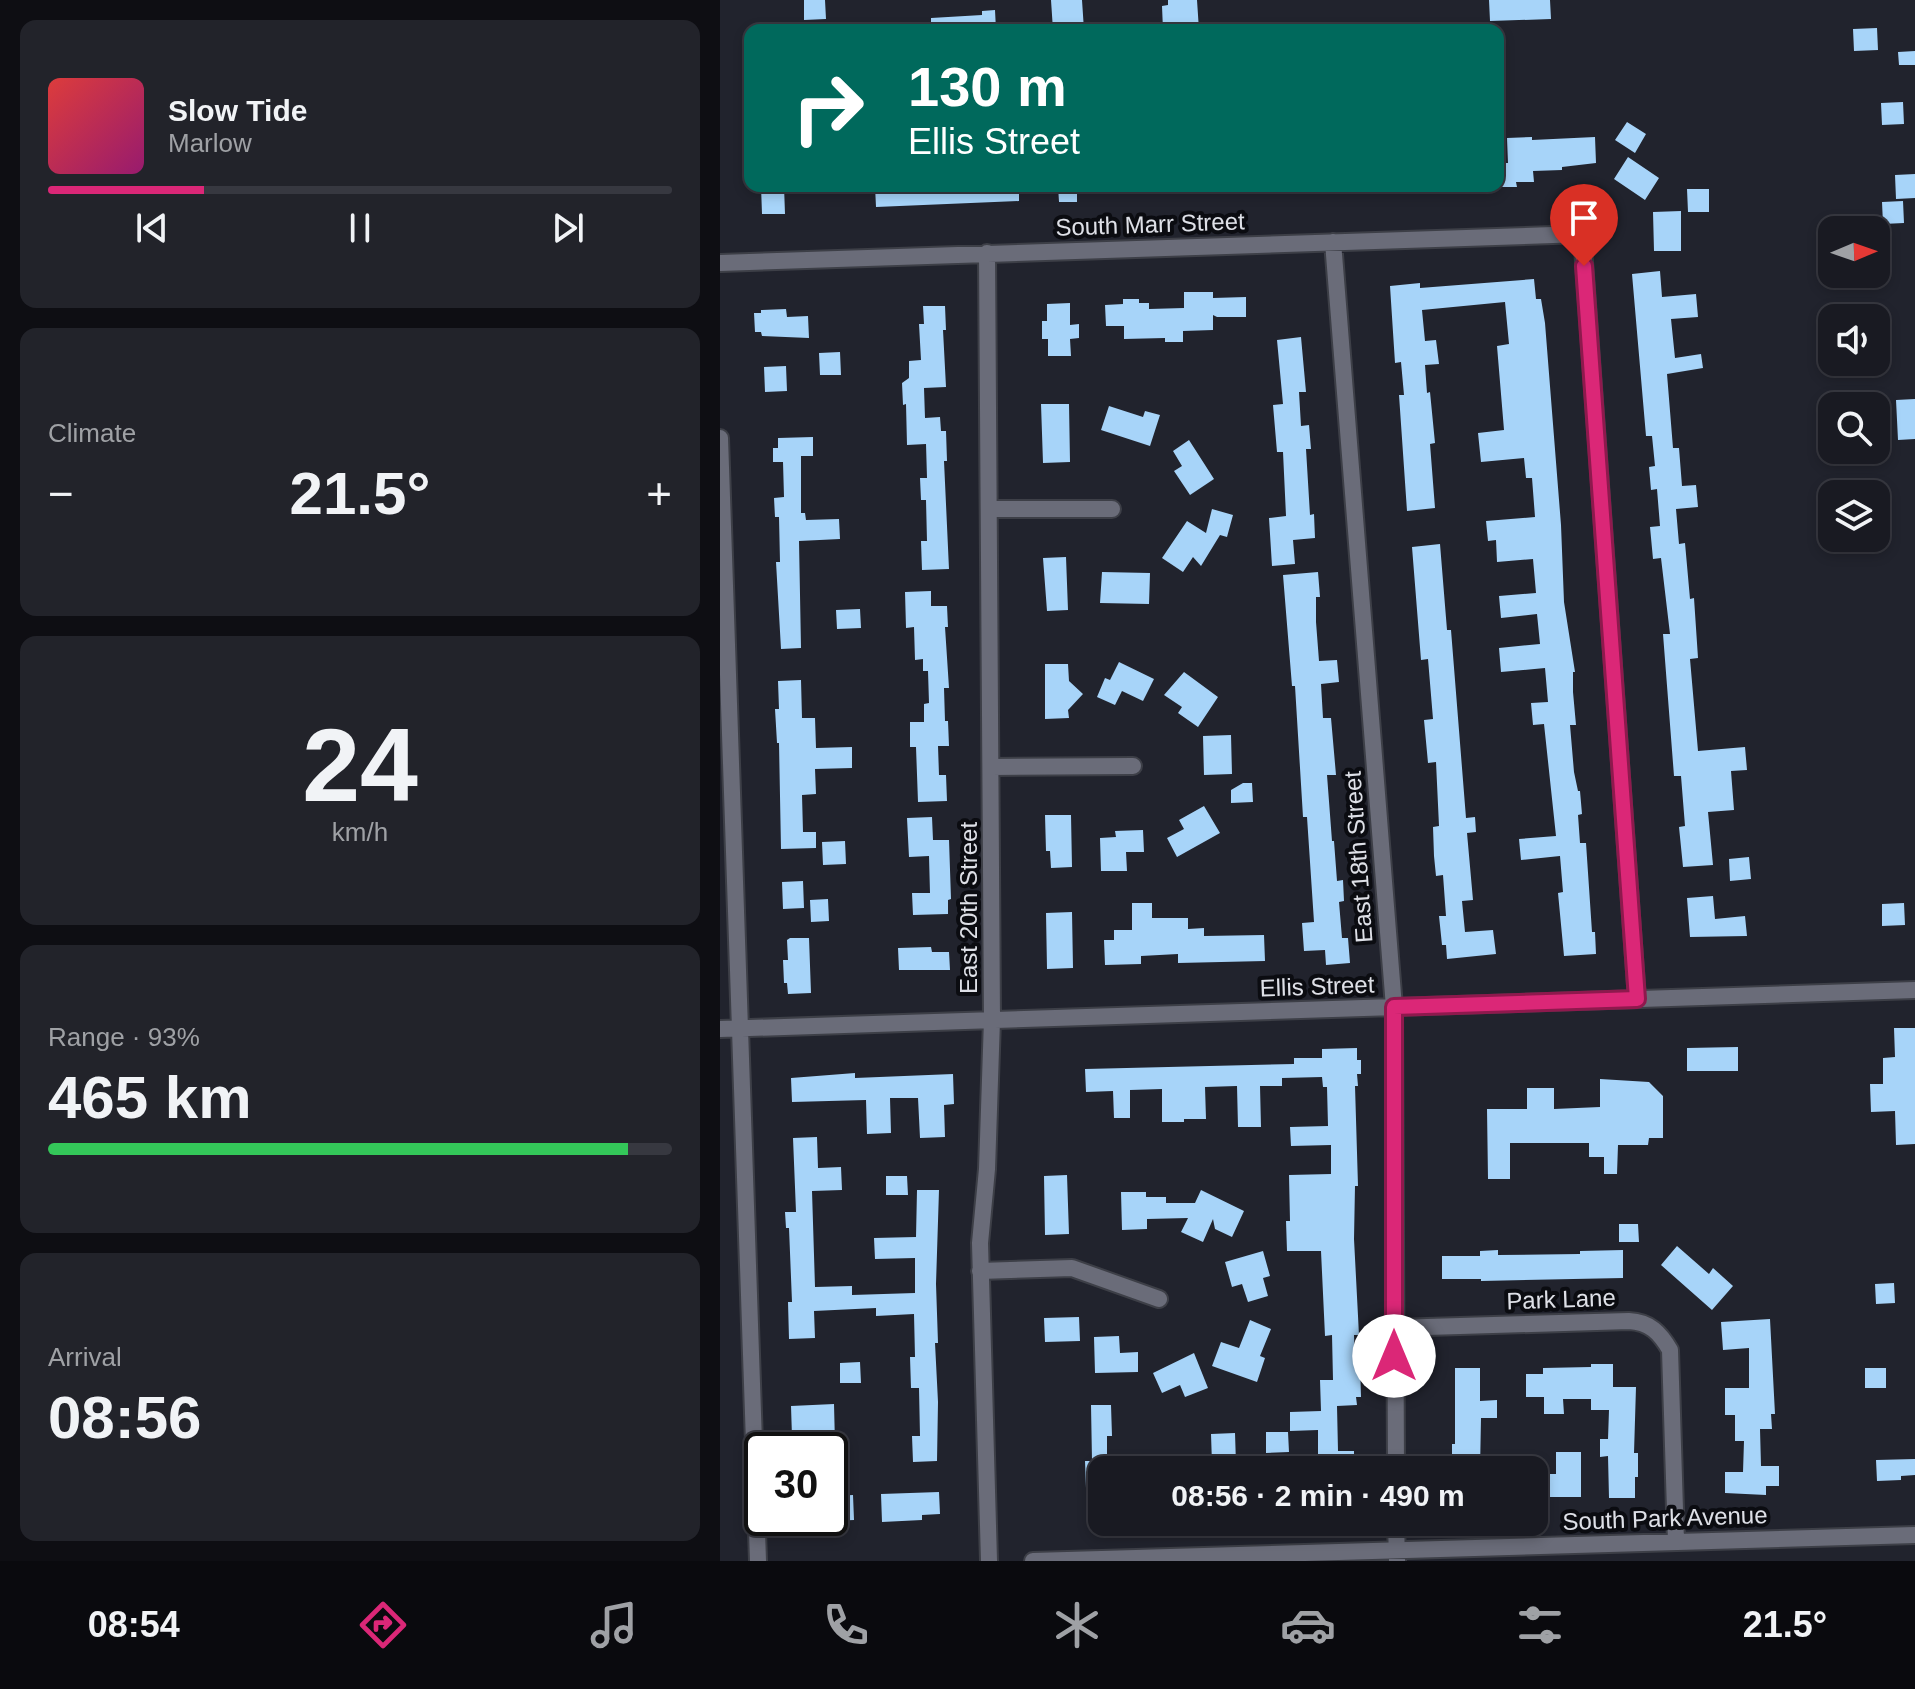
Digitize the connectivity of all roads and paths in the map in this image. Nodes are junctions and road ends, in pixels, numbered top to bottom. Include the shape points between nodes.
1 (1333, 242) junction
2 (987, 253) junction
3 (720, 263) edge
4 (720, 438) edge
5 (989, 509) junction
6 (1112, 509) dead end
7 (1133, 766) dead end
8 (991, 767) junction
9 (1915, 990) edge
10 (1637, 999) junction
11 (1394, 1007) junction
12 (992, 1020) junction
13 (738, 1028) junction
14 (720, 1029) edge
15 (980, 1271) junction
16 (1159, 1299) dead end
17 (1394, 1328) junction
18 (1396, 1456) edge
19 (1915, 1535) edge
20 (1676, 1542) junction
21 (1396, 1556) edge
22 (1197, 1559) edge
23 (758, 1561) edge
24 (989, 1561) edge
25 (1033, 1561) edge

1 - 2 street, South Marr Street
1 - 10 street, South Marr Street via 1582,234
1 - 11 street, East 18th Street
2 - 3 street, South Marr Street
2 - 5 street, East 20th Street
4 - 13 street
5 - 6 street
5 - 8 street, East 20th Street
7 - 8 street
8 - 12 street, East 20th Street
9 - 10 street, Ellis Street
10 - 11 street, Ellis Street
11 - 12 street, Ellis Street
11 - 17 street, East 18th Street
12 - 13 street, Ellis Street
12 - 15 street, East 20th Street
13 - 14 street, Ellis Street
13 - 23 street
15 - 16 street via 1072,1268
15 - 24 street, East 20th Street
17 - 18 street, East 18th Street
17 - 20 street, Park Lane via 1629,1321 1655,1329 1670,1350
19 - 20 street, South Park Avenue
20 - 21 street, South Park Avenue
21 - 22 street, South Park Avenue
22 - 25 street, South Park Avenue

